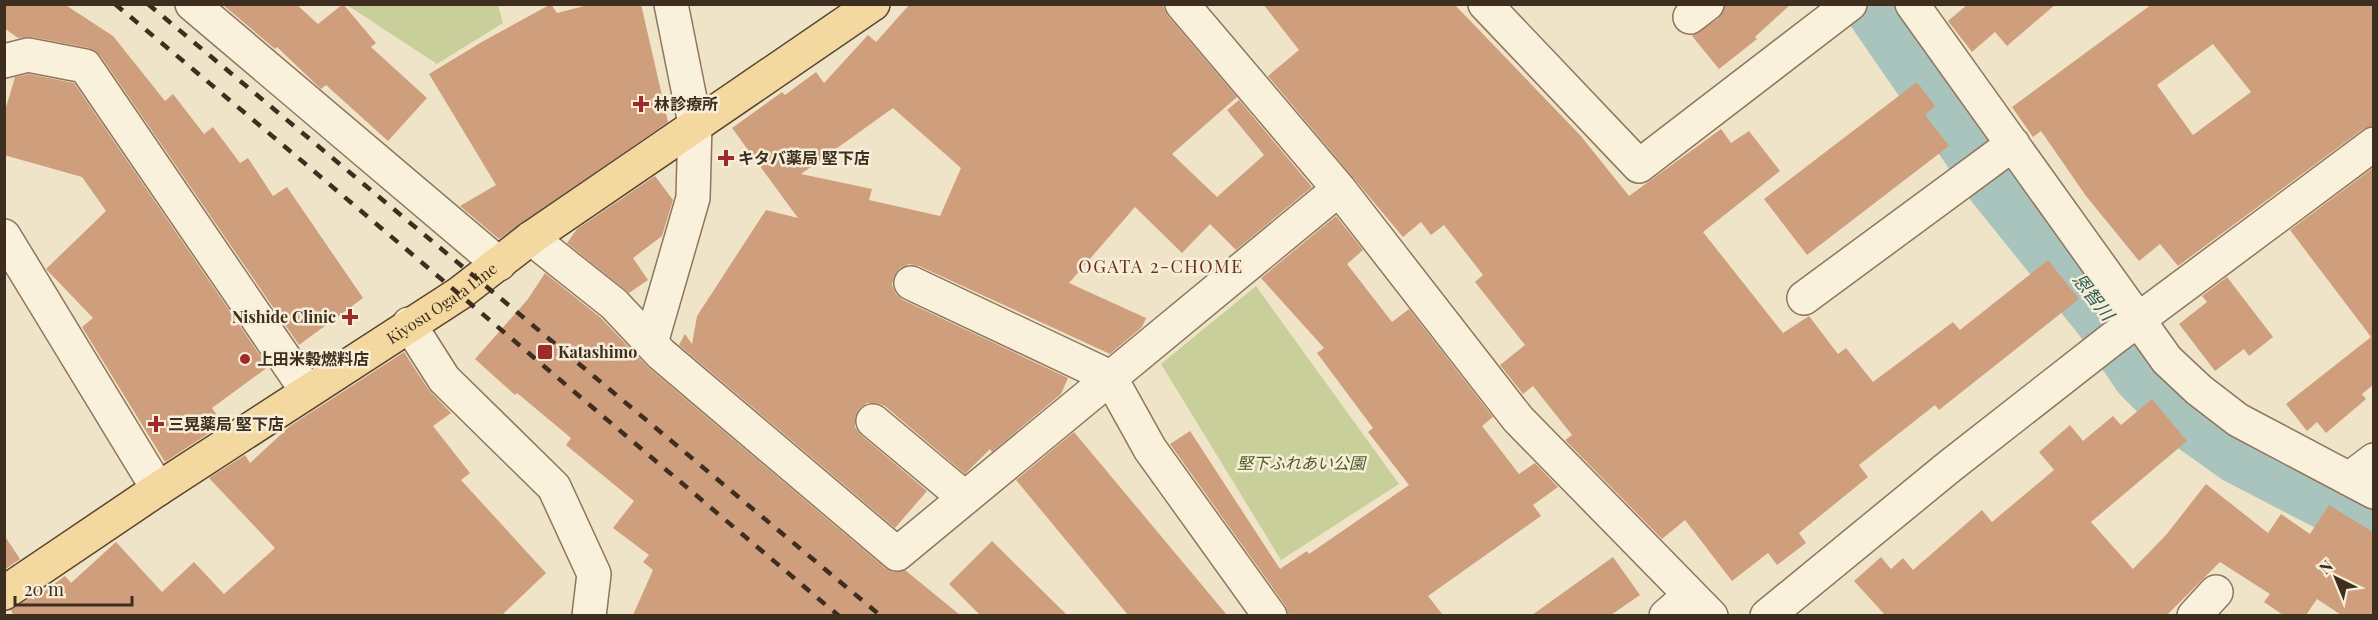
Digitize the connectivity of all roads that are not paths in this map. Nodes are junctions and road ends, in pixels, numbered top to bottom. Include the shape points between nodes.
1 (192, 4) edge
2 (671, 4) edge
3 (873, 4) edge
4 (1182, 4) edge
5 (1485, 4) edge
6 (1850, 4) edge
7 (1912, 4) edge
8 (4, 61) edge
9 (695, 124) junction
10 (2373, 144) edge
11 (1999, 154) junction
12 (1339, 189) junction
13 (4, 236) edge
14 (531, 238) junction
15 (499, 264) junction
16 (911, 283) dead end
17 (1804, 298) dead end
18 (410, 324) junction
19 (2127, 328) junction
20 (651, 343) junction
21 (1110, 377) junction
22 (307, 391) junction
23 (873, 421) dead end
24 (2365, 477) edge
25 (158, 489) junction
26 (965, 498) junction
27 (2216, 592) dead end
28 (4, 593) edge
29 (1689, 609) edge
30 (590, 615) edge
31 (1270, 615) edge
32 (1767, 615) edge
33 (2194, 615) edge

1 - 15 street
2 - 9 street
3 - 9 main road, Kiyosu Ogata Line
4 - 12 street
5 - 6 street via 1640,166
7 - 11 street
8 - 22 street via 28,55 85,66
9 - 14 main road, Kiyosu Ogata Line
9 - 20 street via 693,198
10 - 19 street
11 - 17 street
11 - 19 street
12 - 21 street
12 - 29 street via 1518,419
13 - 25 street
14 - 15 main road, Kiyosu Ogata Line
14 - 20 street via 614,304
15 - 18 main road, Kiyosu Ogata Line
16 - 21 street
18 - 22 main road, Kiyosu Ogata Line
18 - 30 street via 444,379 554,487 594,574
19 - 24 street via 2238,420
19 - 32 street
20 - 26 street via 897,554
21 - 26 street
21 - 31 street via 1150,450
22 - 25 main road, Kiyosu Ogata Line
23 - 26 street
25 - 28 main road, Kiyosu Ogata Line
27 - 33 street

